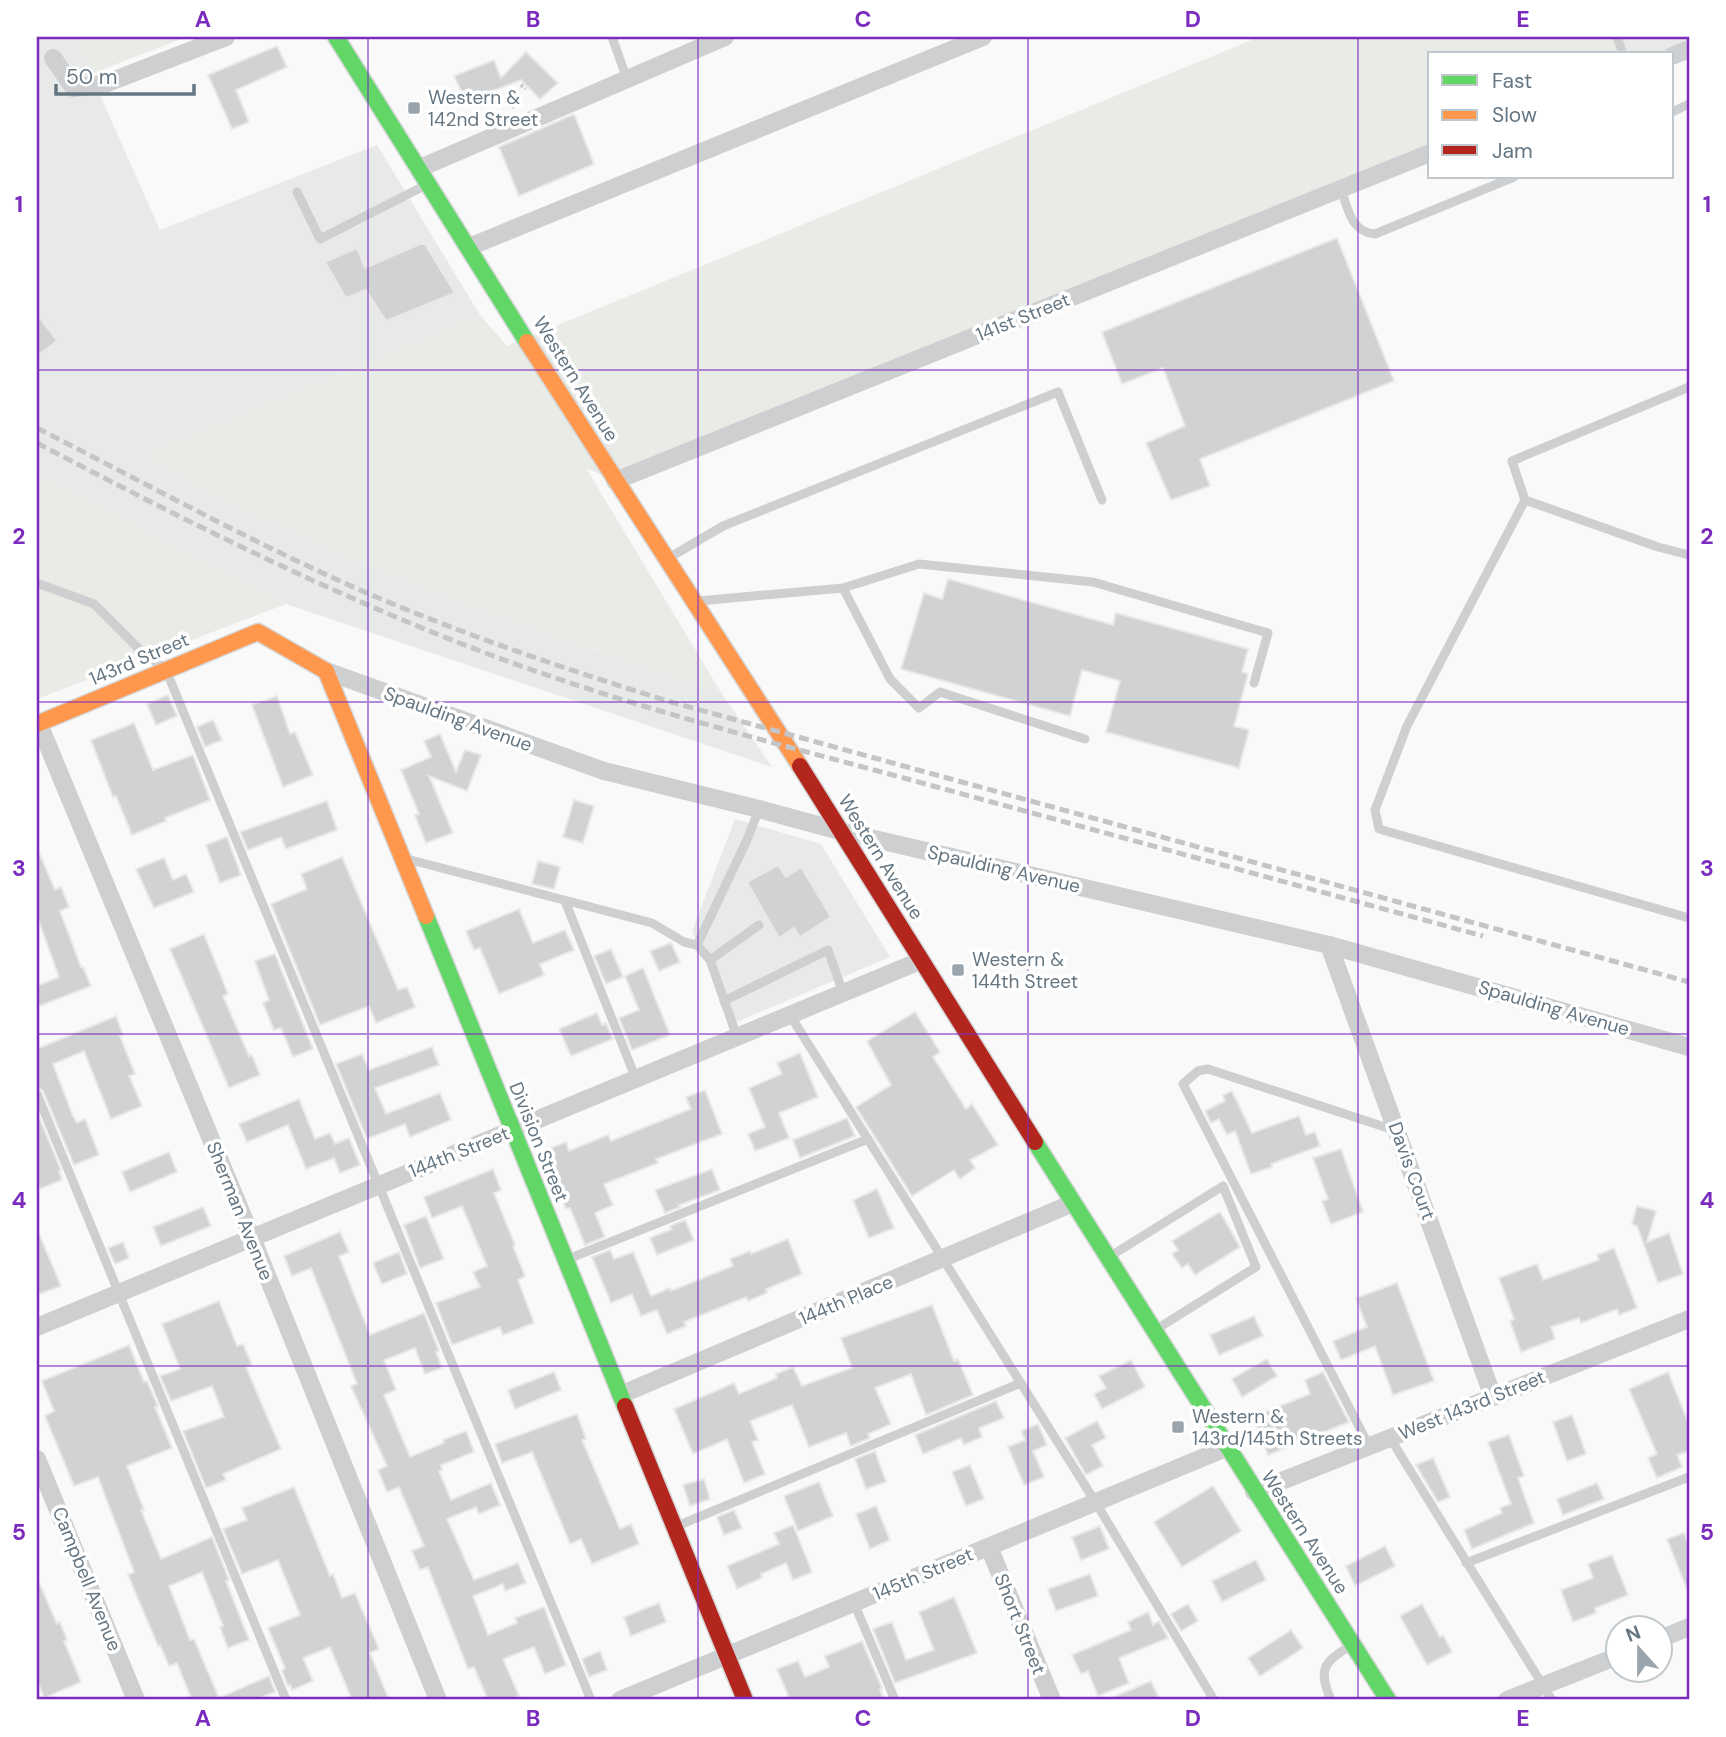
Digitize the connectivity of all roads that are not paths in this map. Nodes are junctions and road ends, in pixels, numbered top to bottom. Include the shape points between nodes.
1 (226, 37) edge
2 (336, 37) edge
3 (612, 37) edge
4 (724, 37) edge
5 (983, 37) edge
6 (53, 58) dead end
7 (627, 79) junction
8 (1428, 154) edge
9 (419, 168) junction
10 (1512, 178) edge
11 (429, 184) junction
12 (1340, 190) junction
13 (297, 192) dead end
14 (469, 247) junction
15 (1689, 387) edge
16 (615, 481) junction
17 (1102, 500) dead end
18 (1525, 500) junction
19 (1689, 555) edge
20 (666, 559) junction
21 (37, 583) edge
22 (843, 588) junction
23 (692, 601) junction
24 (166, 670) junction
25 (326, 671) junction
26 (1254, 683) dead end
27 (38, 724) edge
28 (1085, 739) dead end
29 (759, 809) junction
30 (840, 831) junction
31 (402, 858) junction
32 (565, 901) junction
33 (1689, 918) edge
34 (759, 925) dead end
35 (1329, 945) junction
36 (697, 946) junction
37 (710, 960) junction
38 (920, 961) junction
39 (843, 993) junction
40 (724, 1000) junction
41 (790, 1015) junction
42 (737, 1037) junction
43 (1689, 1047) edge
44 (636, 1079) junction
45 (37, 1094) edge
46 (512, 1130) junction
47 (1398, 1131) junction
48 (868, 1139) junction
49 (378, 1185) junction
50 (1073, 1203) junction
51 (252, 1238) junction
52 (1107, 1258) junction
53 (944, 1259) junction
54 (565, 1261) junction
55 (120, 1293) junction
56 (1689, 1319) edge
57 (37, 1327) edge
58 (1154, 1331) junction
59 (1021, 1383) junction
60 (620, 1395) junction
61 (1493, 1397) junction
62 (1390, 1438) junction
63 (1369, 1446) junction
64 (1226, 1447) junction
65 (37, 1459) edge
66 (1689, 1477) edge
67 (1254, 1492) junction
68 (1096, 1503) junction
69 (674, 1527) junction
70 (989, 1547) junction
71 (1466, 1563) junction
72 (854, 1603) junction
73 (1352, 1645) junction
74 (727, 1656) junction
75 (1604, 1663) edge
76 (1548, 1693) edge
77 (136, 1700) edge
78 (286, 1700) edge
79 (439, 1700) edge
80 (591, 1700) edge
81 (620, 1700) edge
82 (745, 1700) edge
83 (895, 1700) edge
84 (1052, 1700) edge
85 (1214, 1700) edge
86 (1331, 1700) edge
87 (1388, 1700) edge
88 (1507, 1700) edge

1 - 6 street via 107,83 74,88
2 - 9 main road, Western Avenue
3 - 7 lane
4 - 7 street
5 - 14 street
7 - 9 street
8 - 12 street, 141st Street
9 - 11 main road, Western Avenue
10 - 12 lane via 1375,234 1355,226
11 - 13 lane via 320,239
11 - 14 main road, Western Avenue
12 - 16 street, 141st Street
14 - 16 main road, Western Avenue
15 - 18 lane via 1512,461
16 - 20 main road, Western Avenue
17 - 20 lane via 1058,392 723,526
18 - 19 lane
18 - 33 lane via 1407,726 1375,810 1379,829
20 - 23 main road, Western Avenue
21 - 24 lane via 94,604
22 - 23 lane
22 - 26 lane via 919,564 1093,582 1268,633
22 - 28 lane via 890,678 919,708 940,692
23 - 30 main road, Western Avenue
24 - 25 main road, 143rd Street via 258,632
24 - 27 main road, 143rd Street
24 - 49 lane
25 - 29 street, Spaulding Avenue via 604,771
25 - 31 main road, Division Street
27 - 51 street, Sherman Avenue
29 - 30 street, Spaulding Avenue
29 - 36 lane
30 - 35 street, Spaulding Avenue
30 - 38 main road, Western Avenue
31 - 32 lane
31 - 46 main road, Division Street
32 - 36 lane via 652,923
32 - 44 lane
34 - 37 lane
35 - 43 street, Spaulding Avenue
35 - 47 street, Davis Court
36 - 37 lane
37 - 40 lane
38 - 39 street, 144th Street
38 - 50 main road, Western Avenue
39 - 40 lane via 828,950
39 - 41 street, 144th Street
40 - 42 lane
41 - 42 street, 144th Street
41 - 48 lane
42 - 44 street, 144th Street
44 - 46 street, 144th Street
45 - 55 lane
46 - 49 street, 144th Street
46 - 54 main road, Division Street
47 - 61 street, Davis Court
47 - 63 lane via 1208,1069 1183,1084
48 - 53 lane
48 - 54 lane
49 - 51 street, 144th Street
49 - 80 lane
50 - 52 main road, Western Avenue
50 - 53 street, 144th Place
51 - 55 street, 144th Street
51 - 79 street, Sherman Avenue
52 - 58 main road, Western Avenue
52 - 58 lane via 1223,1186 1255,1267
53 - 59 lane
53 - 60 street, 144th Place
54 - 60 main road, Division Street
55 - 57 street, 144th Street
55 - 78 lane
56 - 61 street, West 143rd Street
58 - 64 main road, Western Avenue
59 - 68 lane
59 - 69 lane
60 - 69 main road, Division Street
61 - 62 street, West 143rd Street
62 - 63 street, West 143rd Street
62 - 71 lane
63 - 67 street, West 143rd Street
64 - 67 main road, Western Avenue
64 - 68 street, 145th Street
65 - 77 street, Campbell Avenue
66 - 71 lane
67 - 73 main road, Western Avenue
68 - 70 street, 145th Street
68 - 85 lane
69 - 74 main road, Division Street
70 - 72 street, 145th Street
70 - 84 street, Short Street
71 - 76 lane
72 - 74 street, 145th Street
72 - 83 lane
73 - 86 lane via 1330,1658 1324,1669
73 - 87 main road, Western Avenue
74 - 81 street, 145th Street
74 - 82 main road, Division Street
75 - 76 street
76 - 88 street

